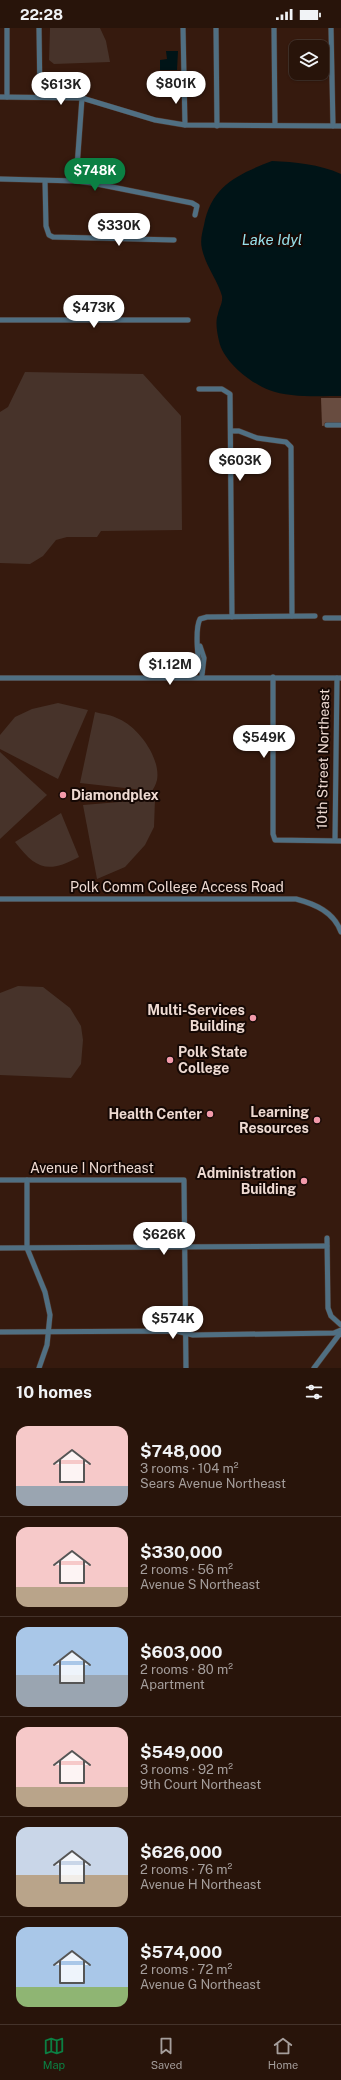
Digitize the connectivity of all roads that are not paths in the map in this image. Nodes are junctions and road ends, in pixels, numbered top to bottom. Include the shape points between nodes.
1 (7, 28) edge
2 (39, 28) edge
3 (183, 28) edge
4 (216, 28) edge
5 (274, 28) edge
6 (332, 28) edge
7 (0, 97) edge
8 (7, 97) junction
9 (40, 97) junction
10 (82, 98) junction
11 (185, 125) junction
12 (217, 126) junction
13 (275, 126) junction
14 (333, 126) junction
15 (341, 126) edge
16 (0, 179) edge
17 (45, 180) junction
18 (76, 181) junction
19 (195, 214) dead end
20 (174, 240) dead end
21 (0, 320) edge
22 (188, 320) dead end
23 (199, 389) dead end
24 (327, 425) dead end
25 (341, 425) edge
26 (231, 431) junction
27 (232, 616) junction
28 (292, 616) junction
29 (315, 616) dead end
30 (325, 618) dead end
31 (341, 618) edge
32 (202, 674) junction
33 (273, 677) junction
34 (0, 678) edge
35 (339, 678) edge
36 (334, 840) junction
37 (341, 841) edge
38 (0, 899) edge
39 (341, 932) edge
40 (0, 1180) edge
41 (27, 1180) junction
42 (327, 1238) dead end
43 (327, 1246) junction
44 (185, 1247) junction
45 (0, 1248) edge
46 (27, 1248) junction
47 (341, 1325) edge
48 (49, 1331) junction
49 (341, 1331) edge
50 (0, 1332) edge
51 (186, 1333) junction
52 (39, 1368) edge
53 (186, 1368) edge
54 (314, 1368) edge

1 - 8 street
2 - 9 street
3 - 11 street
4 - 12 street
5 - 13 street
6 - 14 street
7 - 8 street
8 - 9 street
9 - 10 street
10 - 11 street via 155,120
10 - 18 street
11 - 12 street
12 - 13 street
13 - 14 street
14 - 15 street
16 - 17 street
17 - 18 street
17 - 20 street via 46,230 53,237
18 - 19 street via 192,203 196,206
21 - 22 street
23 - 26 street via 222,389 230,394
24 - 25 street
26 - 27 street
26 - 28 street via 286,442 291,447
27 - 28 street
27 - 32 street via 200,619 197,642 204,658
28 - 29 street
30 - 31 street
32 - 33 street
32 - 34 street
33 - 35 street
33 - 36 street via 274,838
35 - 36 street, 10th Street Northeast
36 - 37 street
38 - 39 street, Polk Comm College Access Road via 296,899 314,904 327,912
40 - 41 street, Avenue I Northeast
41 - 44 street, Avenue I Northeast via 184,1180
41 - 46 street
42 - 43 street
43 - 44 street
43 - 47 street via 328,1308 331,1316
44 - 46 street
44 - 51 street
45 - 46 street
46 - 48 street via 48,1302
48 - 50 street
48 - 51 street
48 - 52 street
49 - 51 street via 193,1335
49 - 54 street
51 - 53 street

